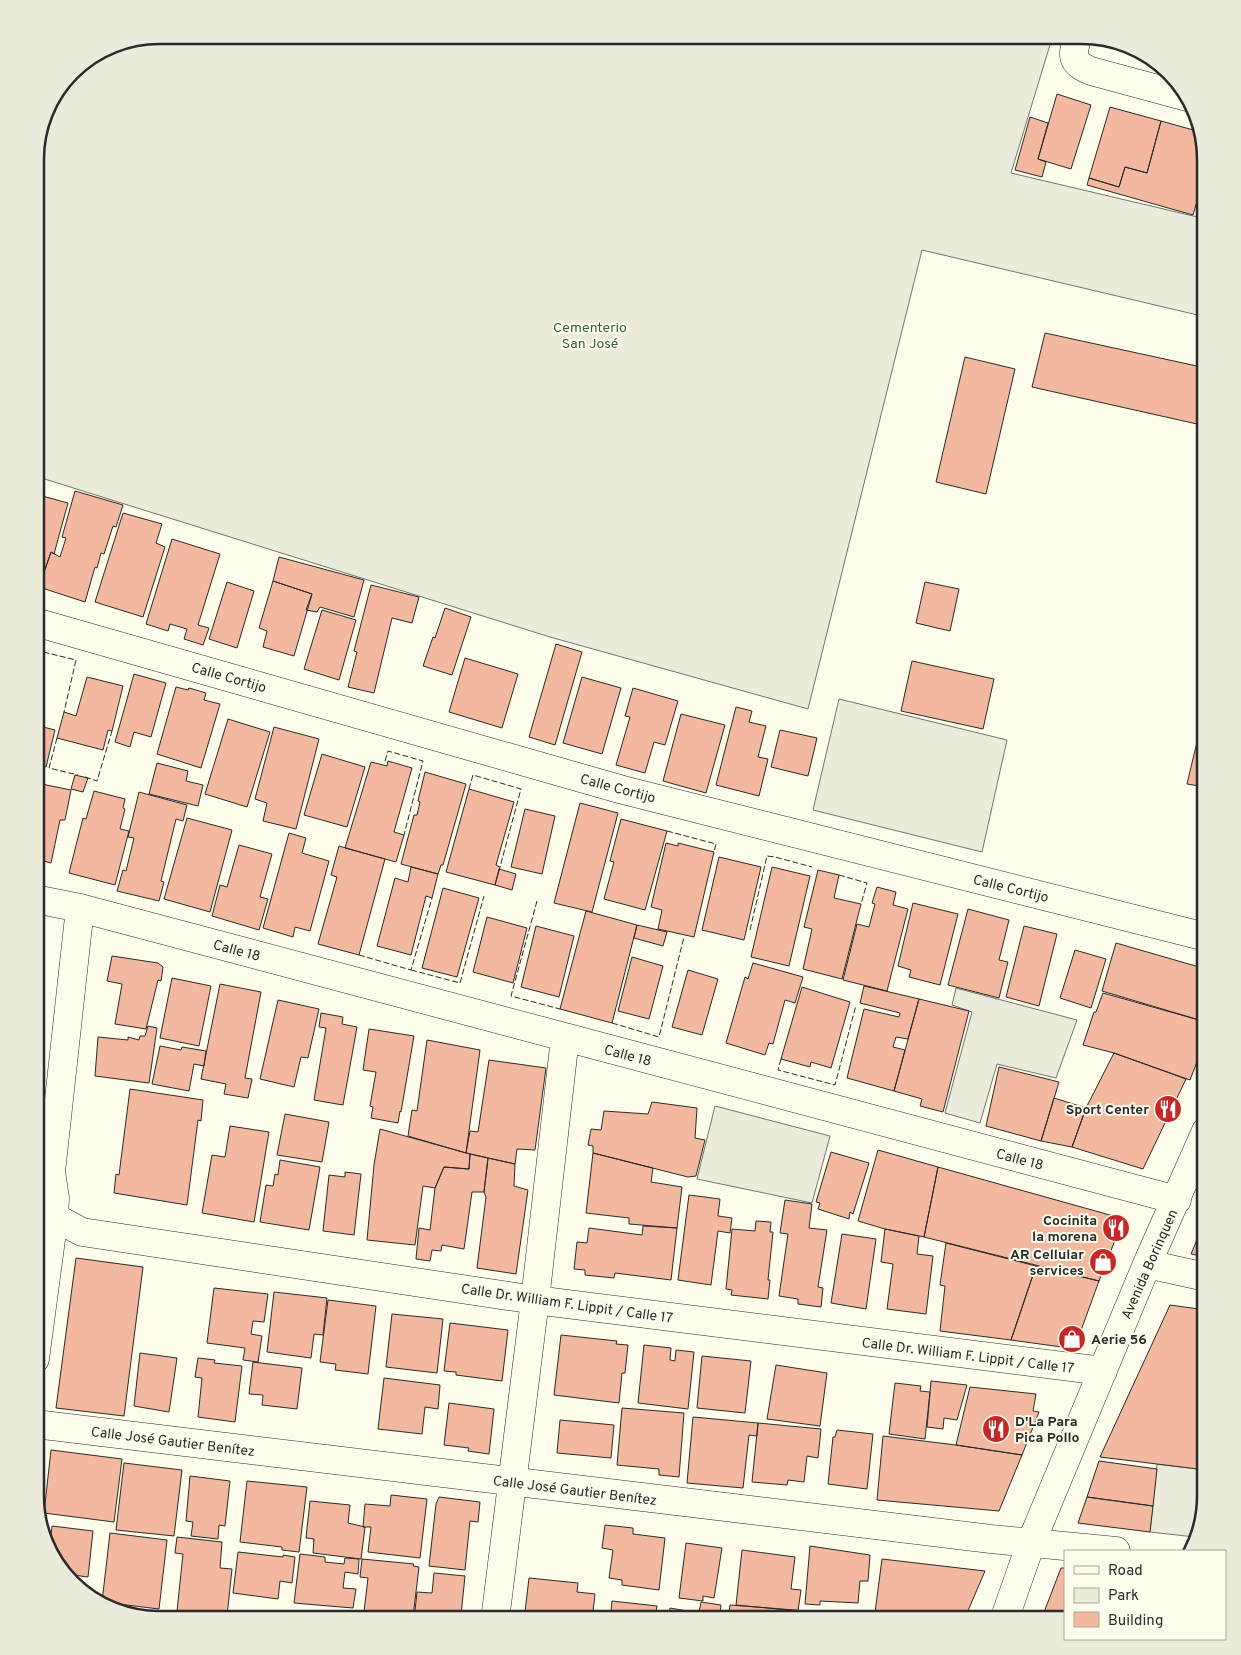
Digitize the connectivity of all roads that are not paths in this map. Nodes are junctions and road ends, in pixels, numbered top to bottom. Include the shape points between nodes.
1 (1075, 44) edge
2 (1178, 95) edge
3 (44, 625) edge
4 (44, 901) edge
5 (80, 908) junction
6 (1197, 935) edge
7 (565, 1038) junction
8 (1197, 1152) edge
9 (1176, 1200) junction
10 (44, 1215) edge
11 (1147, 1264) junction
12 (1197, 1275) edge
13 (535, 1300) junction
14 (1103, 1371) junction
15 (44, 1425) edge
16 (512, 1482) junction
17 (1031, 1543) junction
18 (1105, 1550) edge
19 (495, 1611) edge
20 (1007, 1611) edge

1 - 2 street via 1073,51 1080,66
3 - 6 street, Calle Cortijo via 623,790
4 - 5 street, Calle 18
5 - 7 street, Calle 18
5 - 10 street via 51,1172 55,1198
7 - 9 street, Calle 18
7 - 13 street
8 - 9 street, Avenida Borinquen
9 - 11 street, Avenida Borinquen
10 - 13 street, Calle Dr. William F. Lippit / Calle 17 via 82,1232
11 - 12 street
11 - 14 street, Avenida Borinquen
13 - 14 street, Calle Dr. William F. Lippit / Calle 17
13 - 16 street
14 - 17 street, Avenida Borinquen
15 - 16 street, Calle José Gautier Benítez
16 - 17 street, Calle José Gautier Benítez
16 - 19 street
17 - 18 street, Calle José Gautier Benítez
17 - 20 street, Avenida Borinquen

